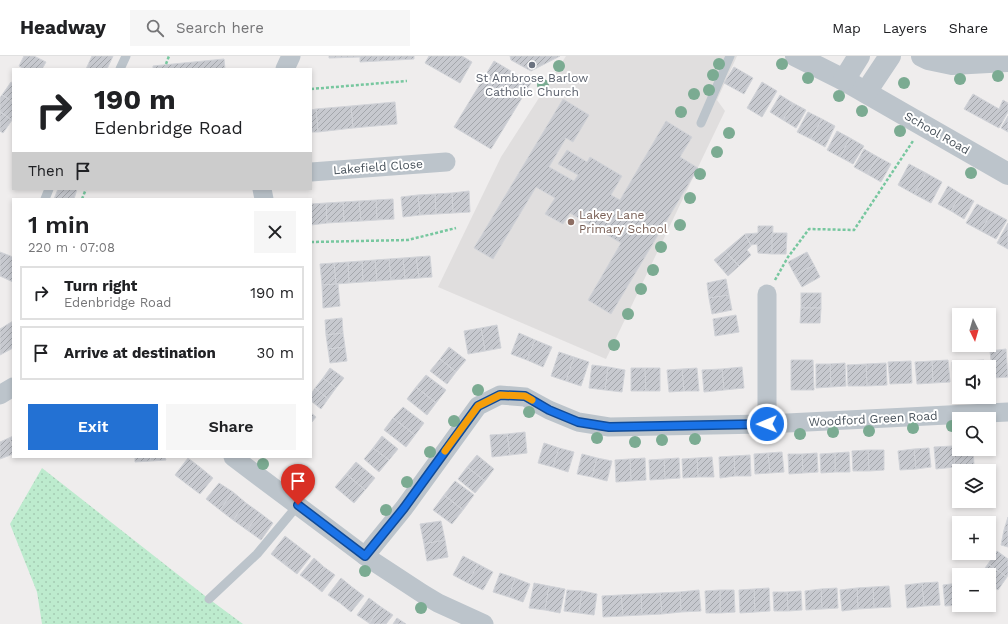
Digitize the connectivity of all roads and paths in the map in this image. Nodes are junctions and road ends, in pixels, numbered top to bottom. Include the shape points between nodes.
1 (126, 56) edge
2 (169, 56) edge
3 (291, 56) edge
4 (730, 56) edge
5 (796, 56) edge
6 (859, 56) edge
7 (890, 56) edge
8 (922, 56) edge
9 (1008, 60) edge
10 (166, 64) dead end
11 (120, 68) edge
12 (285, 68) edge
13 (844, 80) junction
14 (407, 82) dead end
15 (312, 89) edge
16 (866, 92) junction
17 (701, 123) dead end
18 (922, 124) junction
19 (446, 162) dead end
20 (312, 172) edge
21 (1008, 174) edge
22 (456, 228) dead end
23 (312, 242) edge
24 (767, 294) joint
25 (12, 388) edge
26 (0, 395) edge
27 (1008, 412) edge
28 (767, 424) junction
29 (234, 458) edge
30 (298, 505) junction
31 (365, 556) junction
32 (209, 599) dead end
33 (484, 624) edge

1 - 11 lane
2 - 10 path
3 - 12 street
4 - 17 lane
5 - 13 street, School Road
6 - 13 street
7 - 16 street
8 - 9 street via 952,64
13 - 16 street, School Road
14 - 15 path
16 - 18 street, School Road
18 - 21 street, School Road
18 - 24 path via 911,145 854,230 809,229 788,257
19 - 20 street, Lakefield Close
22 - 23 path via 408,240
24 - 28 street
25 - 26 street
27 - 28 street, Woodford Green Road
28 - 31 street, Woodford Green Road via 609,427 578,422 525,396 500,395 478,406 404,508
29 - 30 street
30 - 31 street
30 - 32 lane via 257,554
31 - 33 street via 438,604

